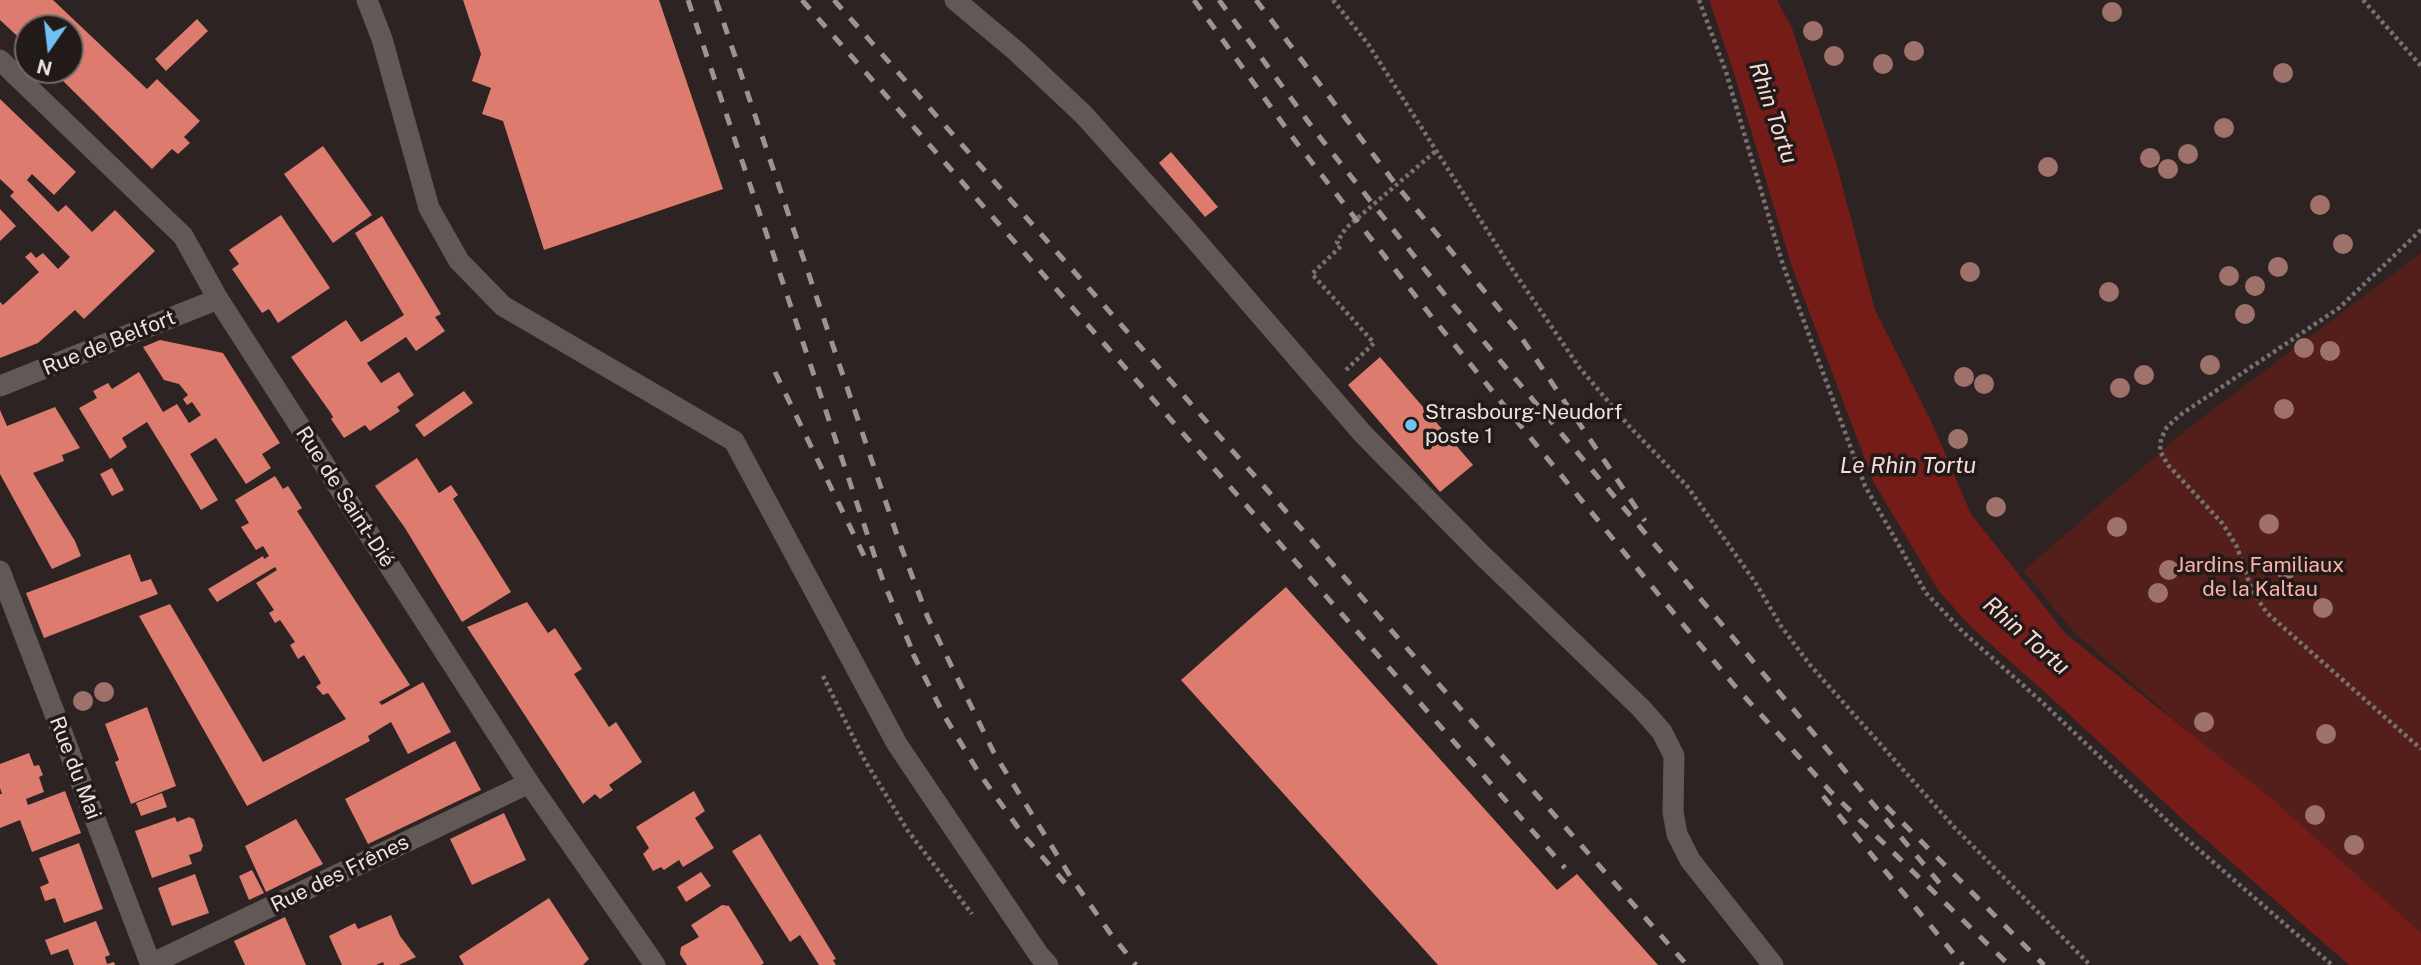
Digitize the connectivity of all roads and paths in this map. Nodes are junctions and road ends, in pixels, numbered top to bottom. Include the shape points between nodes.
1 (367, 0) edge
2 (955, 0) edge
3 (1333, 0) edge
4 (1699, 0) edge
5 (2363, 0) edge
6 (0, 60) edge
7 (2421, 66) edge
8 (1437, 150) junction
9 (2421, 230) edge
10 (218, 299) junction
11 (0, 386) edge
12 (1325, 389) junction
13 (0, 571) edge
14 (819, 668) dead end
15 (2421, 749) edge
16 (530, 783) junction
17 (981, 925) dead end
18 (151, 964) edge
19 (655, 965) edge
20 (1048, 965) edge
21 (1773, 965) edge
22 (2090, 965) edge
23 (2332, 965) edge

1 - 20 street via 429,208 459,261 503,306 734,441 897,744
2 - 12 street via 1084,115
3 - 8 path via 1368,44
4 - 23 path via 1726,72 1783,265 1865,486 1926,593 2182,835
5 - 7 path
6 - 10 street, Rue de Saint-Dié via 183,236
8 - 12 path via 1346,228 1337,242 1341,246 1312,274 1374,343
8 - 22 path via 1579,367 1687,486 1810,665 1954,827
9 - 15 path via 2339,308 2180,415 2167,427 2160,451 2168,466 2223,524 2237,547 2252,591 2267,613
10 - 11 street, Rue de Belfort
10 - 16 street, Rue de Saint-Dié
12 - 21 street via 1363,434 1662,733 1674,756 1677,834 1690,860
13 - 18 street, Rue du Mai
14 - 17 path via 864,759 908,831
16 - 18 street, Rue des Frênes
16 - 19 street, Rue de Saint-Dié

